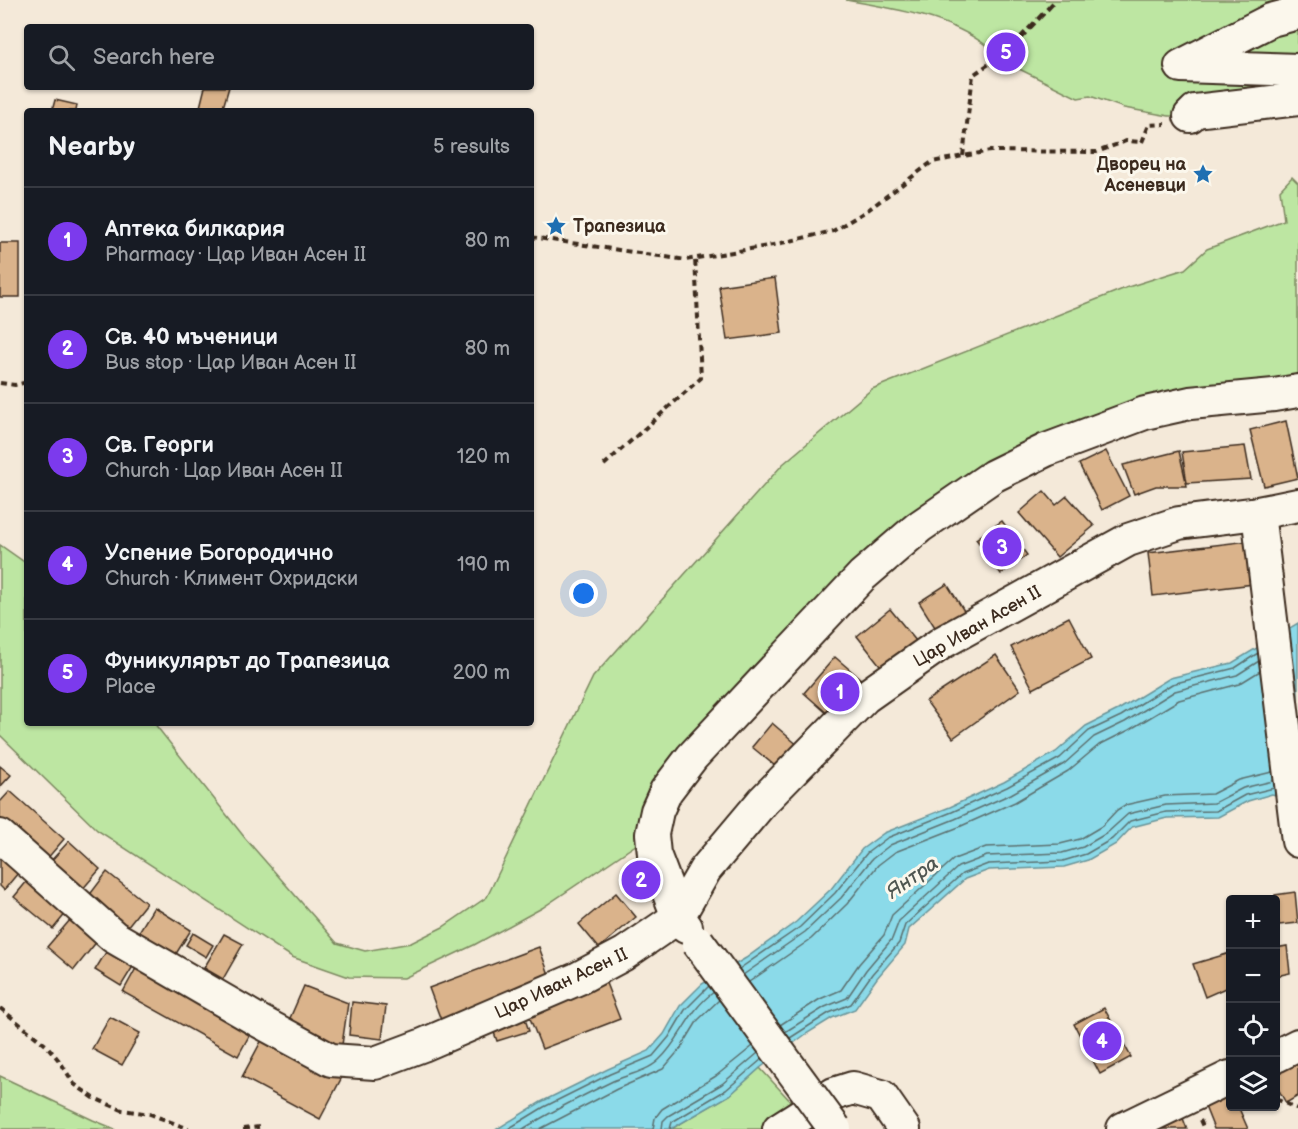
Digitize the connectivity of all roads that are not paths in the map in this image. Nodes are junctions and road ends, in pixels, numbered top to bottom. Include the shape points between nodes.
1 (1298, 13) edge
2 (1298, 70) edge
3 (1298, 99) edge
4 (1190, 116) road end
5 (1298, 391) edge
6 (1298, 505) edge
7 (1258, 513) junction
8 (0, 836) edge
9 (1298, 841) edge
10 (678, 917) junction
11 (1298, 1045) edge
12 (1280, 1054) edge
13 (1226, 1079) edge
14 (1133, 1127) edge
15 (779, 1129) edge
16 (835, 1129) edge
17 (904, 1129) edge

1 - 2 street via 1271,20 1181,66
3 - 4 street via 1195,111
5 - 10 street via 1178,405 1145,413 1046,450 993,476 919,527 862,576 692,757 666,791 652,834 654,854
6 - 7 street, Цар Иван Асен II
7 - 9 street
7 - 10 street, Цар Иван Асен II via 1179,523 1128,540 943,642 865,697 770,793 705,870
8 - 10 street, Цар Иван Асен II via 114,936 331,1060 375,1062 423,1045 576,980 624,954
10 - 16 street, bridge
11 - 12 street
13 - 14 street
15 - 17 street via 834,1094 853,1088 881,1096

